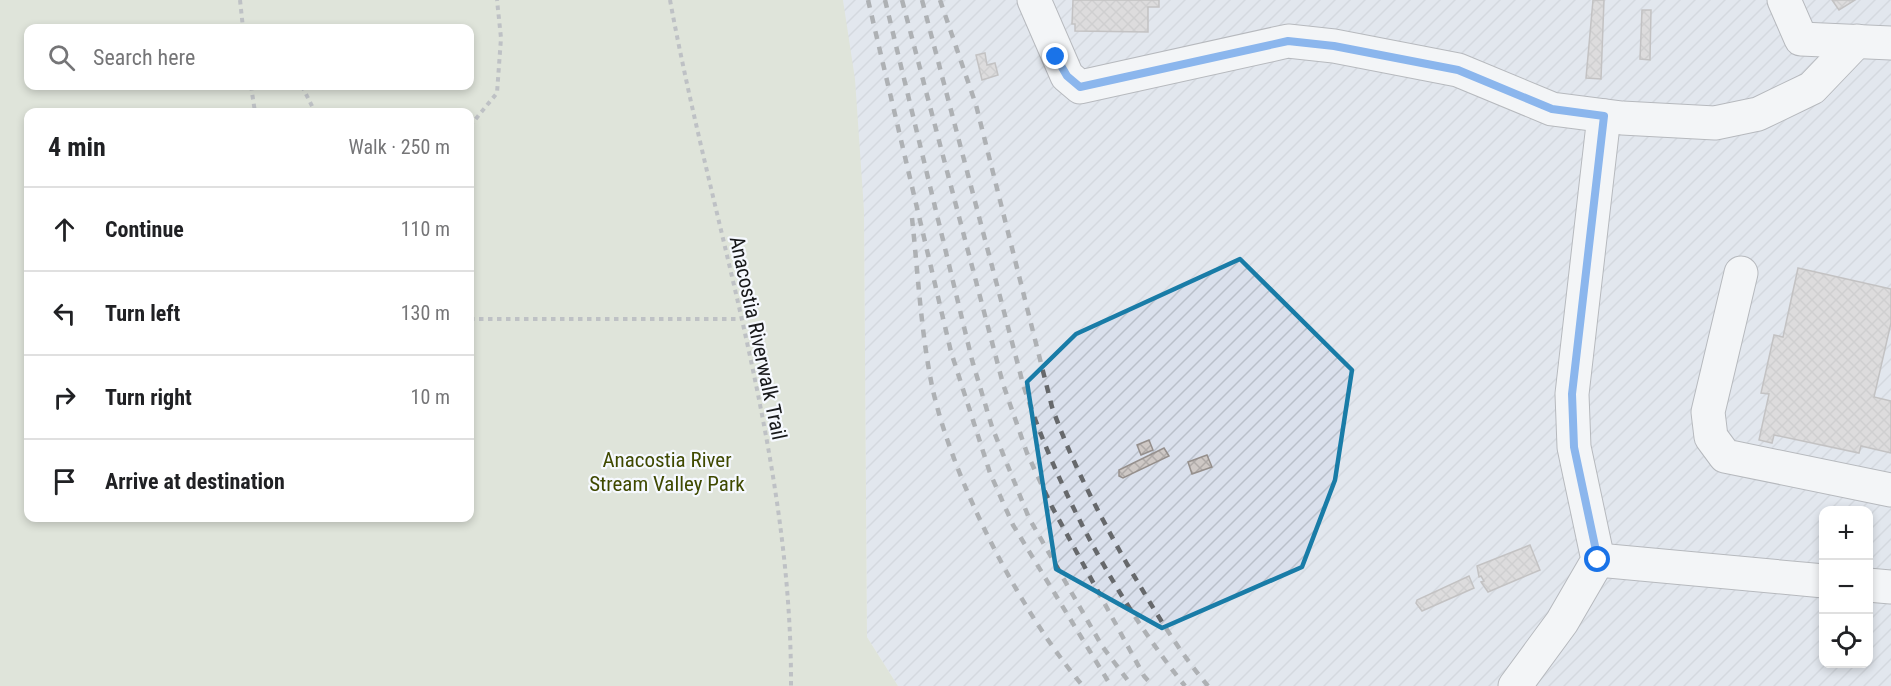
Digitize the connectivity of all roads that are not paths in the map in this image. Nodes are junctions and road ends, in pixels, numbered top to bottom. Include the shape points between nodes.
1 (1034, 0) edge
2 (1784, 0) edge
3 (1857, 41) junction
4 (1891, 43) edge
5 (1604, 116) junction
6 (1741, 273) dead end
7 (1891, 490) edge
8 (1598, 560) junction
9 (1819, 581) edge
10 (1873, 585) edge
11 (1891, 587) edge
12 (1515, 686) edge

1 - 5 lane via 1062,67 1080,87 1288,41 1458,70 1552,109
2 - 3 lane via 1801,39
3 - 4 lane
3 - 5 lane via 1812,88 1758,114 1715,123
5 - 8 lane via 1572,394 1574,447
6 - 7 lane via 1708,412 1711,437 1725,456
8 - 9 lane
8 - 12 lane via 1562,622
10 - 11 lane

